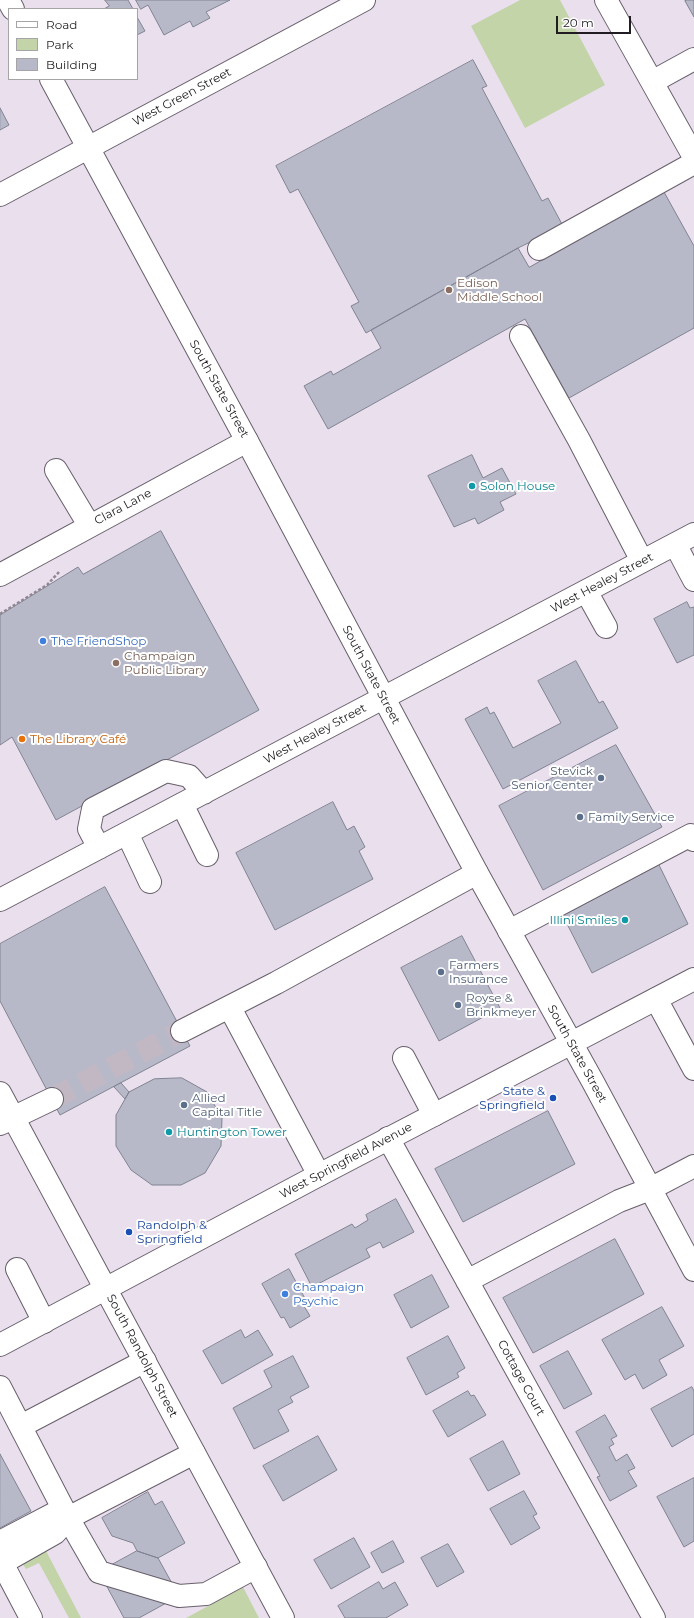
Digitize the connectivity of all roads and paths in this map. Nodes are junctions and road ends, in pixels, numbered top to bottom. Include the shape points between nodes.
1 (364, 0) edge
2 (606, 0) edge
3 (694, 59) edge
4 (51, 80) edge
5 (652, 82) junction
6 (87, 147) junction
7 (694, 156) edge
8 (694, 163) edge
9 (0, 195) edge
10 (539, 249) dead end
11 (521, 336) dead end
12 (247, 442) junction
13 (56, 470) dead end
14 (89, 526) junction
15 (694, 534) edge
16 (675, 544) junction
17 (642, 561) junction
18 (62, 568) dead end
19 (0, 575) edge
20 (694, 580) edge
21 (586, 591) junction
22 (0, 614) edge
23 (606, 627) dead end
24 (383, 698) junction
25 (204, 793) junction
26 (182, 804) junction
27 (127, 833) junction
28 (694, 840) edge
29 (98, 848) junction
30 (207, 855) dead end
31 (477, 873) junction
32 (150, 882) dead end
33 (0, 900) edge
34 (509, 931) junction
35 (694, 979) edge
36 (656, 999) junction
37 (230, 1008) junction
38 (182, 1031) tunnel mouth
39 (572, 1044) junction
40 (404, 1058) dead end
41 (694, 1069) edge
42 (0, 1093) edge
43 (52, 1099) tunnel mouth
44 (434, 1115) junction
45 (7, 1121) edge
46 (388, 1138) junction
47 (694, 1166) edge
48 (319, 1175) junction
49 (650, 1188) junction
50 (17, 1270) dead end
51 (694, 1270) edge
52 (467, 1281) junction
53 (106, 1289) junction
54 (44, 1322) junction
55 (0, 1345) edge
56 (145, 1361) junction
57 (0, 1387) edge
58 (20, 1426) junction
59 (194, 1453) junction
60 (66, 1514) junction
61 (1, 1556) edge
62 (256, 1567) junction
63 (31, 1618) edge
64 (283, 1618) edge
65 (654, 1618) edge

1 - 6 main road, West Green Street
2 - 5 main road
3 - 5 main road
4 - 6 main road, South State Street
5 - 7 main road
6 - 9 main road, West Green Street
6 - 12 main road, South State Street
8 - 10 main road
11 - 17 main road
12 - 14 main road, Clara Lane
12 - 24 main road, South State Street
13 - 14 main road
14 - 19 main road, Clara Lane
15 - 16 main road, West Healey Street
16 - 17 main road, West Healey Street
16 - 20 main road
17 - 21 main road, West Healey Street
18 - 22 path via 47,585
21 - 23 main road
21 - 24 main road, West Healey Street
24 - 25 main road, West Healey Street
24 - 31 main road, South State Street
25 - 26 main road, West Healey Street
25 - 29 main road via 188,776 166,771 93,809 89,829
26 - 27 main road, West Healey Street
26 - 30 main road
27 - 29 main road, West Healey Street
27 - 32 main road
28 - 34 main road via 691,835
29 - 33 main road, West Healey Street
31 - 34 main road, South State Street
31 - 37 main road
34 - 39 main road, South State Street
35 - 36 main road, West Springfield Avenue
36 - 39 main road, West Springfield Avenue
36 - 41 main road
37 - 38 main road
37 - 48 main road
39 - 44 main road, West Springfield Avenue
39 - 49 main road, South State Street
40 - 44 main road
42 - 45 main road, South Randolph Street
43 - 45 main road
44 - 46 main road, West Springfield Avenue
45 - 53 main road, South Randolph Street
46 - 48 main road, West Springfield Avenue
46 - 52 main road, Cottage Court
47 - 49 main road
48 - 53 main road, West Springfield Avenue
49 - 51 main road, South State Street
49 - 52 main road via 619,1201
50 - 54 main road
52 - 65 main road, Cottage Court
53 - 54 main road, West Springfield Avenue
53 - 56 main road, South Randolph Street
54 - 55 main road, West Springfield Avenue
56 - 58 main road
56 - 59 main road, South Randolph Street
57 - 58 main road
58 - 60 main road
59 - 60 main road
59 - 62 main road, South Randolph Street
60 - 61 main road via 56,1533
60 - 62 main road via 99,1572 179,1596 206,1594
61 - 63 main road
62 - 64 main road, South Randolph Street

